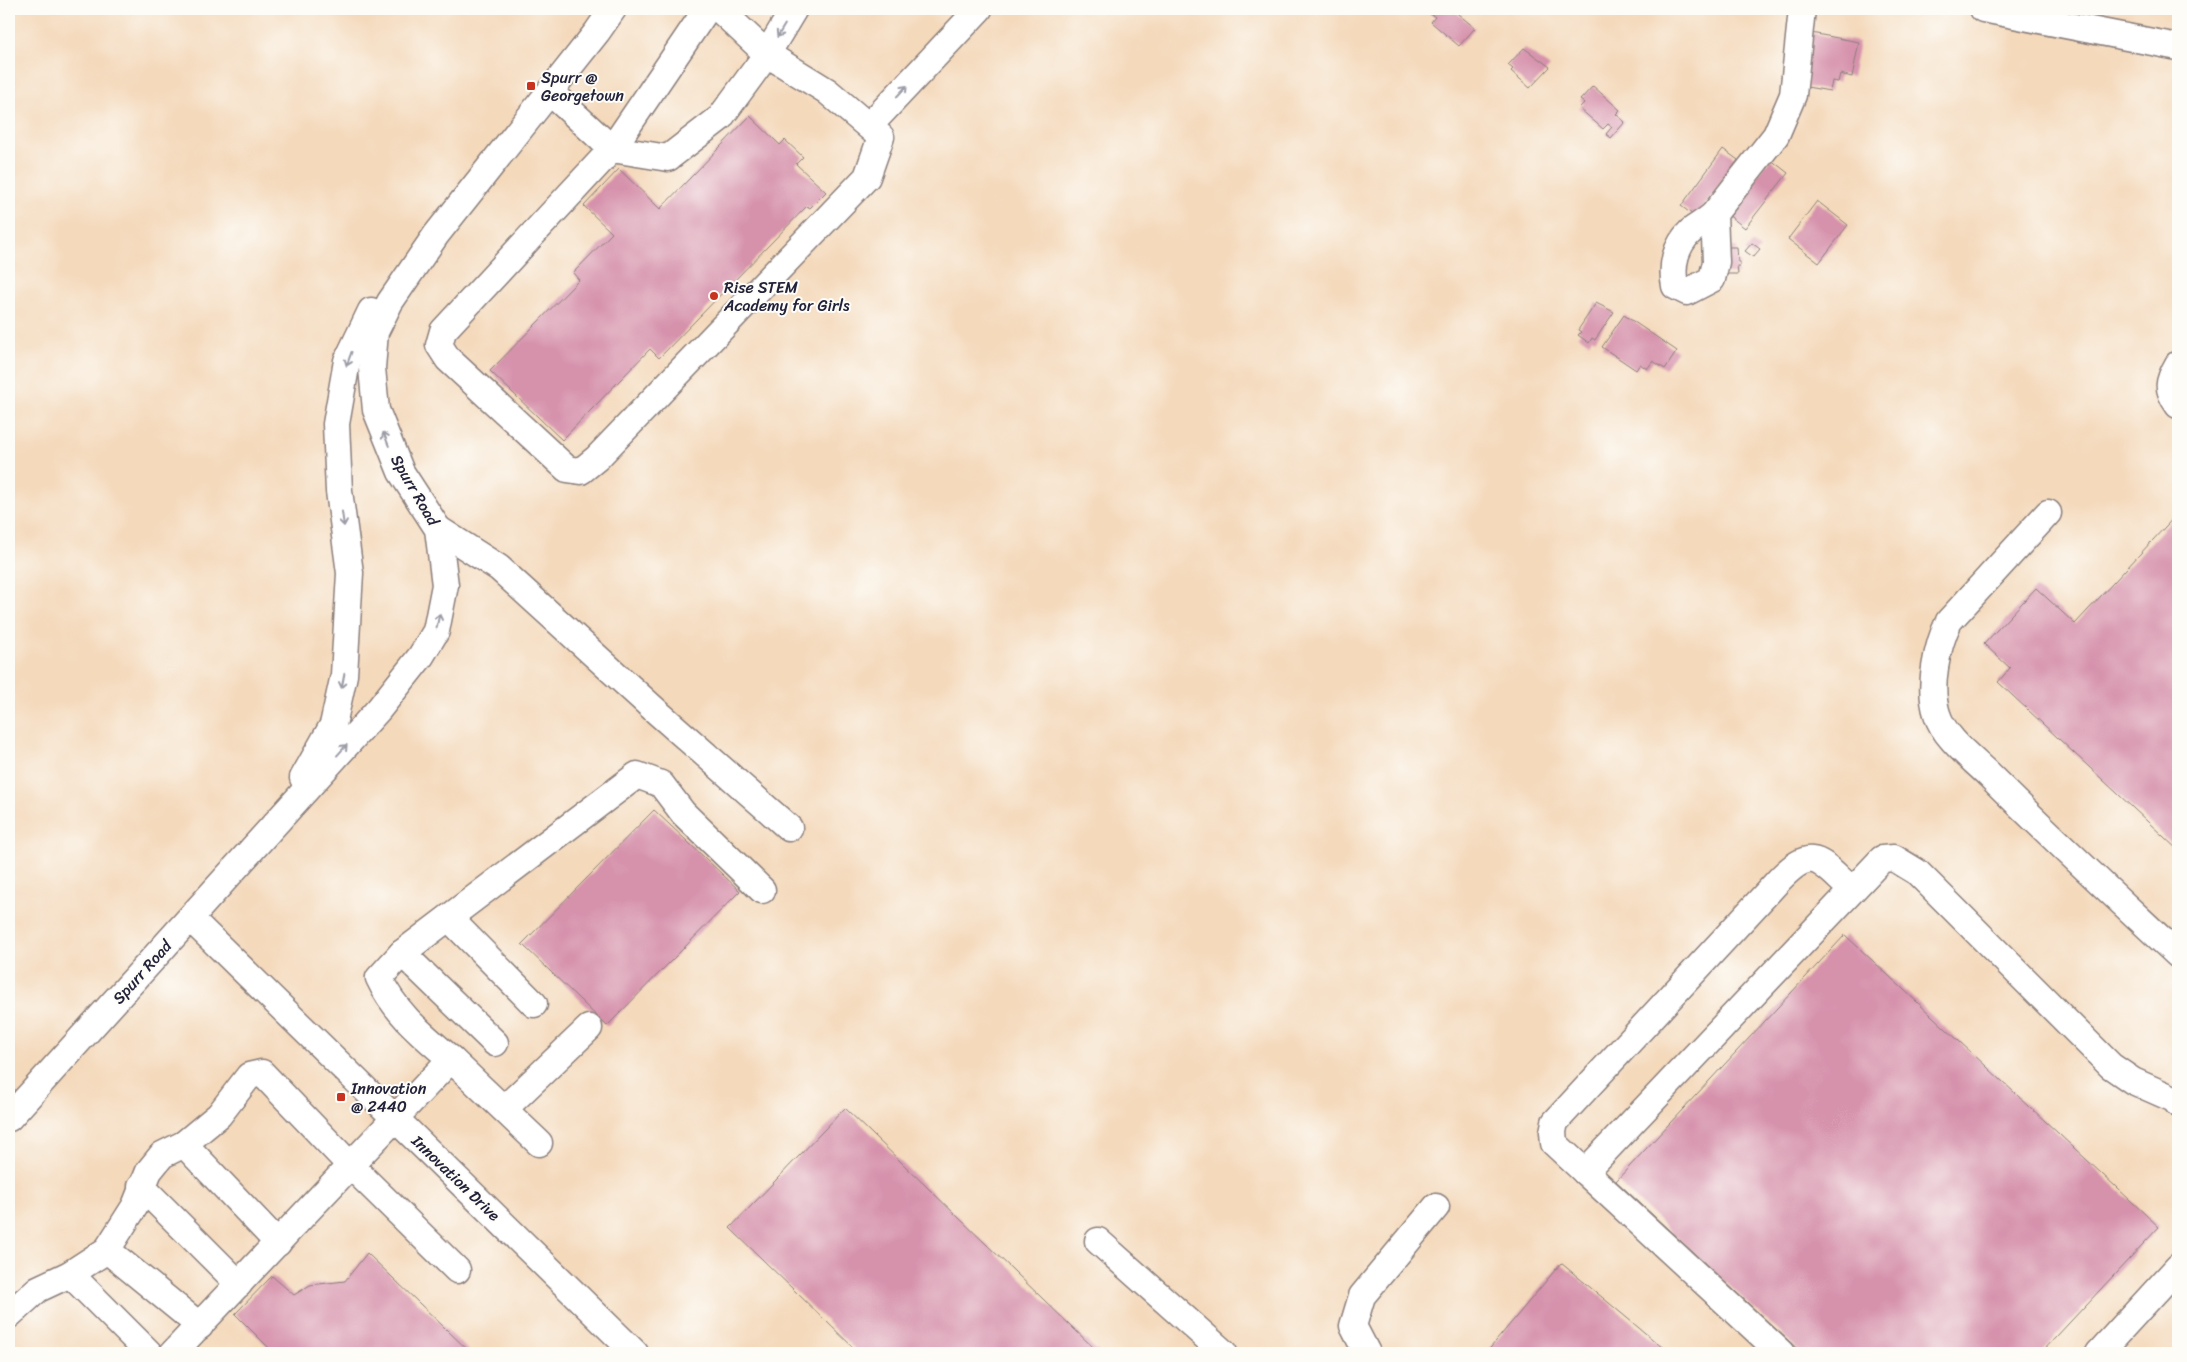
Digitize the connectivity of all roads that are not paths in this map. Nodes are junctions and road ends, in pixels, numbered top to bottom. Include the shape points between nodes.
1 (613, 9) edge
2 (707, 9) edge
3 (719, 9) edge
4 (794, 9) edge
5 (979, 9) edge
6 (1802, 9) edge
7 (1983, 9) edge
8 (2178, 47) edge
9 (768, 54) junction
10 (550, 92) junction
11 (869, 126) junction
12 (612, 149) junction
13 (1714, 214) dead end
14 (436, 235) junction
15 (2178, 364) edge
16 (2178, 405) edge
17 (2048, 513) dead end
18 (438, 529) junction
19 (274, 826) junction
20 (789, 828) dead end
21 (1851, 889) junction
22 (762, 890) dead end
23 (449, 918) junction
24 (191, 919) junction
25 (402, 953) junction
26 (2178, 955) edge
27 (534, 1004) dead end
28 (589, 1028) dead end
29 (495, 1043) dead end
30 (452, 1059) junction
31 (2178, 1104) edge
32 (504, 1109) junction
33 (9, 1118) edge
34 (395, 1119) junction
35 (539, 1143) dead end
36 (184, 1144) junction
37 (351, 1166) junction
38 (1585, 1172) junction
39 (142, 1186) junction
40 (1436, 1207) dead end
41 (1098, 1241) dead end
42 (278, 1243) junction
43 (107, 1250) junction
44 (2178, 1267) edge
45 (457, 1270) dead end
46 (70, 1274) junction
47 (239, 1284) junction
48 (9, 1315) edge
49 (200, 1326) junction
50 (149, 1353) edge
51 (173, 1353) edge
52 (635, 1353) edge
53 (1224, 1353) edge
54 (1366, 1353) edge
55 (1781, 1353) edge
56 (2099, 1353) edge

1 - 10 street, Spurr Road
2 - 12 street
3 - 9 street
4 -> 9 street
11 -> 5 street
6 - 13 street via 1793,95 1776,135
7 - 8 street
9 - 11 street via 827,91
9 - 12 street via 720,118 668,158
10 - 12 street
10 - 14 street, Spurr Road
11 - 12 street via 881,137 867,177 604,451 581,471 567,469 448,359 439,344 443,331
18 -> 14 street, Spurr Road via 401,472 386,437 376,410 372,368 374,332 390,302
14 -> 19 street, Spurr Road via 377,297 347,361 336,424 339,491 350,573 344,676 333,725
15 - 16 street via 2170,378 2170,394
17 - 26 street via 1949,621 1935,664 1936,714 1950,735 2044,830
19 -> 18 street, Spurr Road via 379,709 421,656 436,631 445,585
18 - 20 street via 499,568
19 - 24 street, Spurr Road
21 - 31 street via 1882,859 1894,858 1904,862 1918,872 2111,1066
21 - 38 street
21 - 38 street via 1820,862 1809,858 1798,862 1759,901 1555,1122 1554,1143
22 - 23 street via 683,813 662,784 637,776
23 - 25 street
23 - 27 street
24 - 33 street, Spurr Road
24 - 34 street, Innovation Drive
25 - 29 street
25 - 30 street via 379,978 387,996 412,1026
28 - 32 street
30 - 32 street
30 - 34 street
32 - 35 street
34 - 37 street
34 - 52 street, Innovation Drive
36 - 37 street via 218,1115 249,1076 262,1073
36 - 39 street via 162,1155
36 - 42 street
37 - 42 street
37 - 45 street
38 - 55 street
39 - 43 street via 135,1206
39 - 47 street
40 - 54 street via 1362,1296 1354,1326
41 - 53 street
42 - 47 street
43 - 46 street
43 - 49 street
44 - 56 street
46 - 48 street via 38,1289
46 - 50 street
47 - 49 street
49 - 51 street

